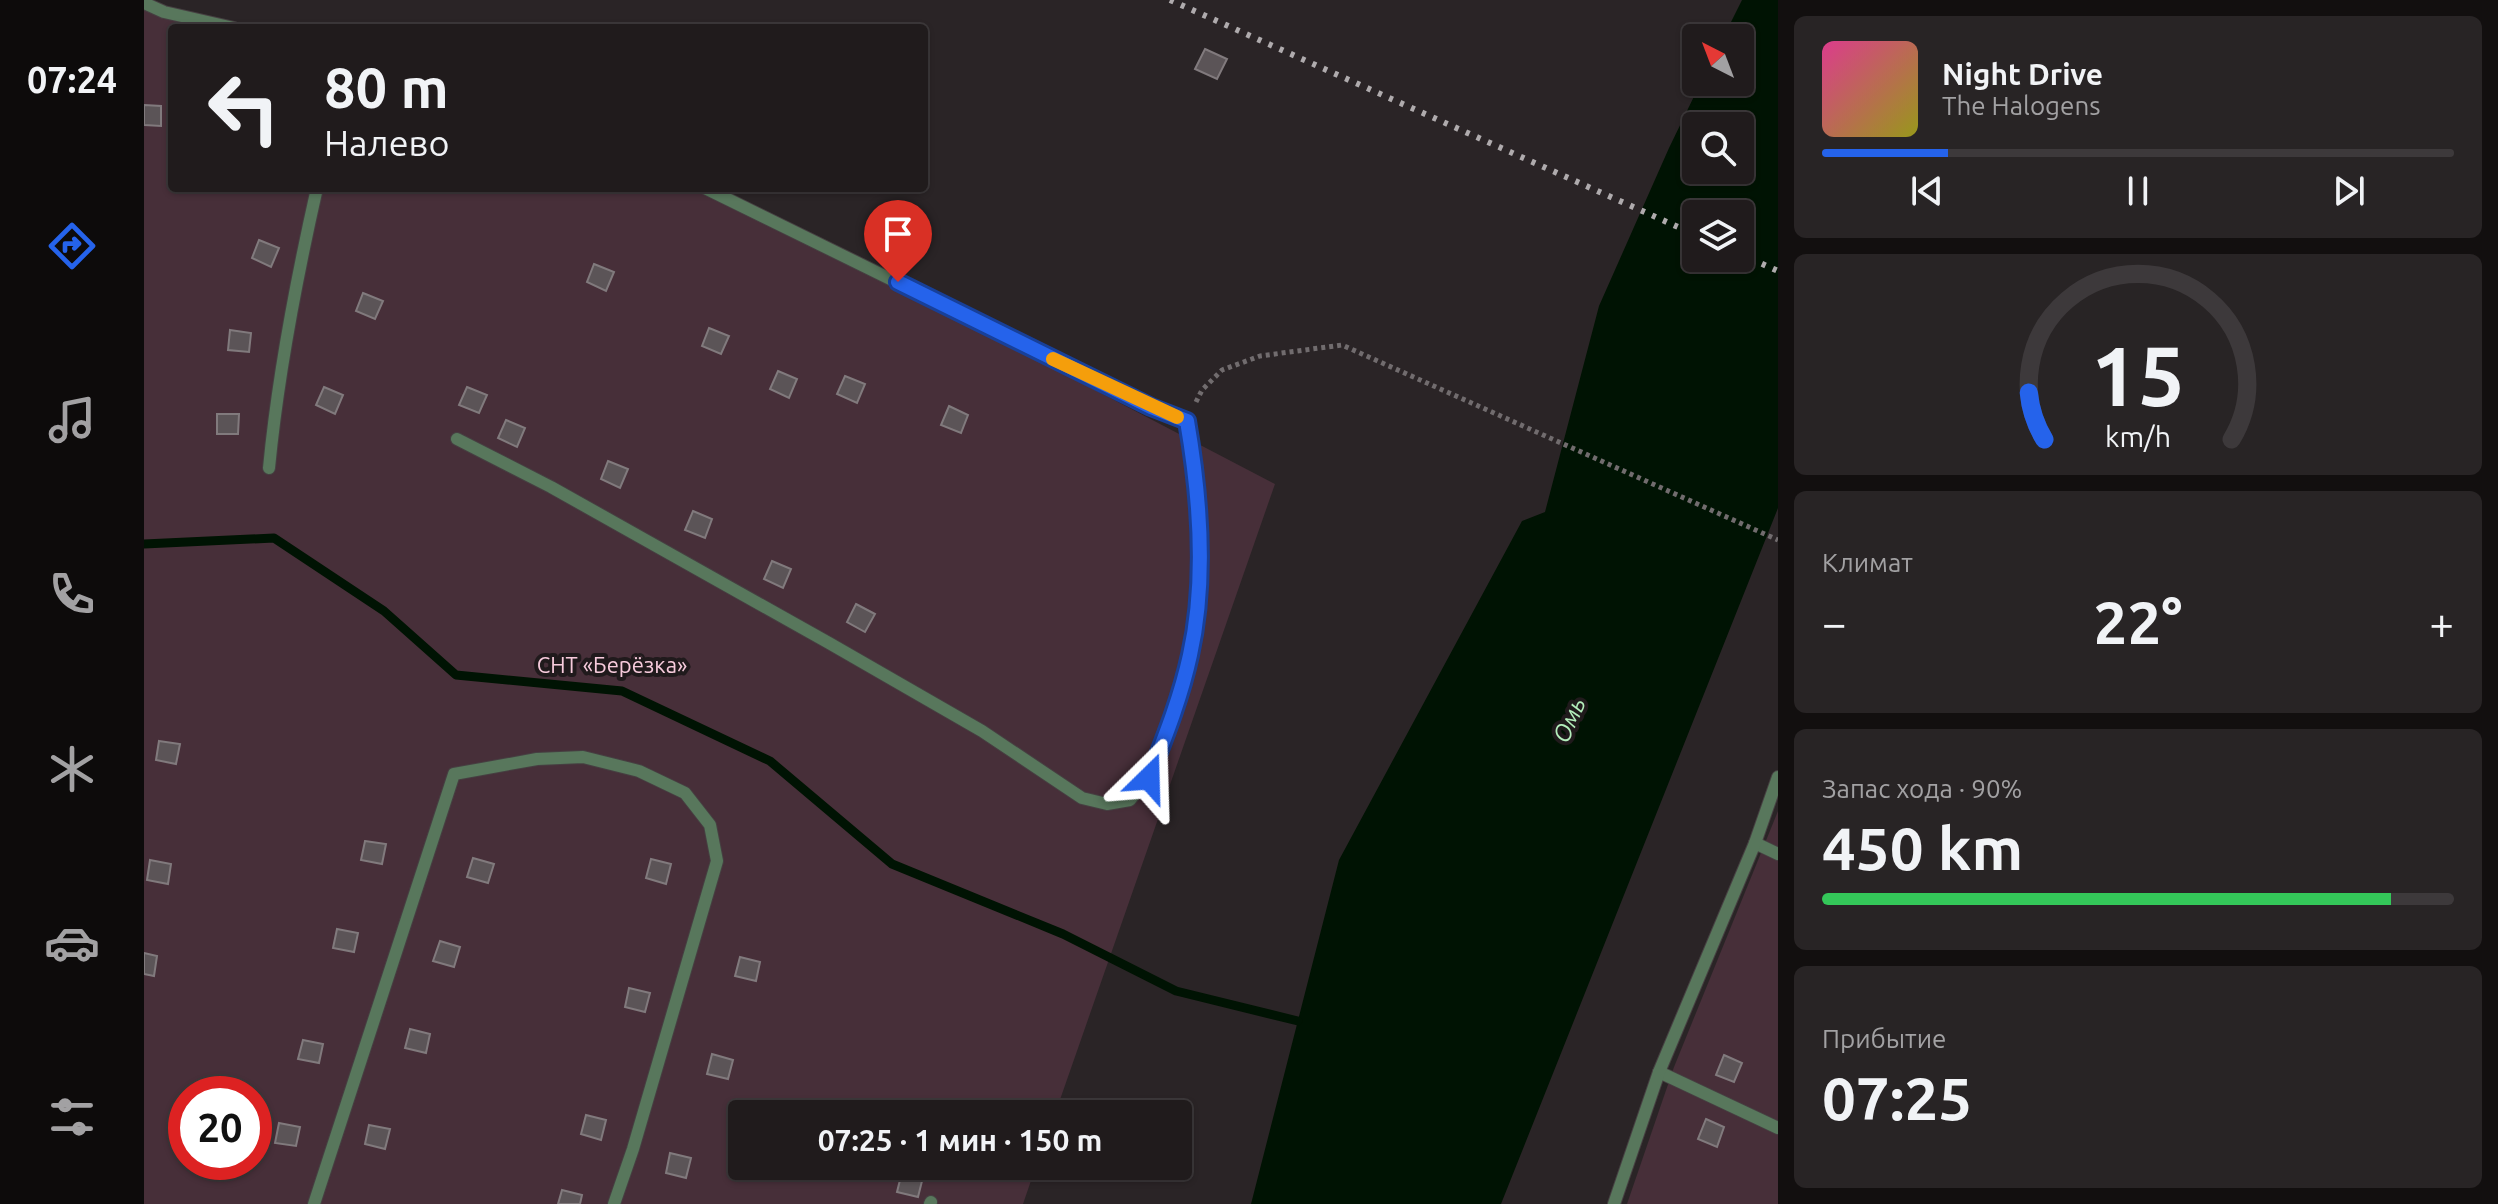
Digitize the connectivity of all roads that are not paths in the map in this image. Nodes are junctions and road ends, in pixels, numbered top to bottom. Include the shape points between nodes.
1 (144, 3) edge
2 (216, 24) edge
3 (316, 192) edge
4 (713, 192) edge
5 (457, 439) dead end
6 (269, 468) dead end
7 (1778, 777) edge
8 (1755, 843) junction
9 (1778, 854) edge
10 (1659, 1072) junction
11 (1778, 1128) edge
12 (314, 1204) edge
13 (614, 1204) edge
14 (1614, 1204) edge

1 - 2 lane
3 - 6 lane via 280,375
4 - 5 lane via 1187,421 1200,531 1191,653 1149,778 1130,800 1107,804 1082,798 982,731 829,643
7 - 8 lane
8 - 9 lane
8 - 10 lane
10 - 11 lane
10 - 14 lane
12 - 13 lane via 454,774 537,759 583,757 639,771 685,793 710,825 717,861

